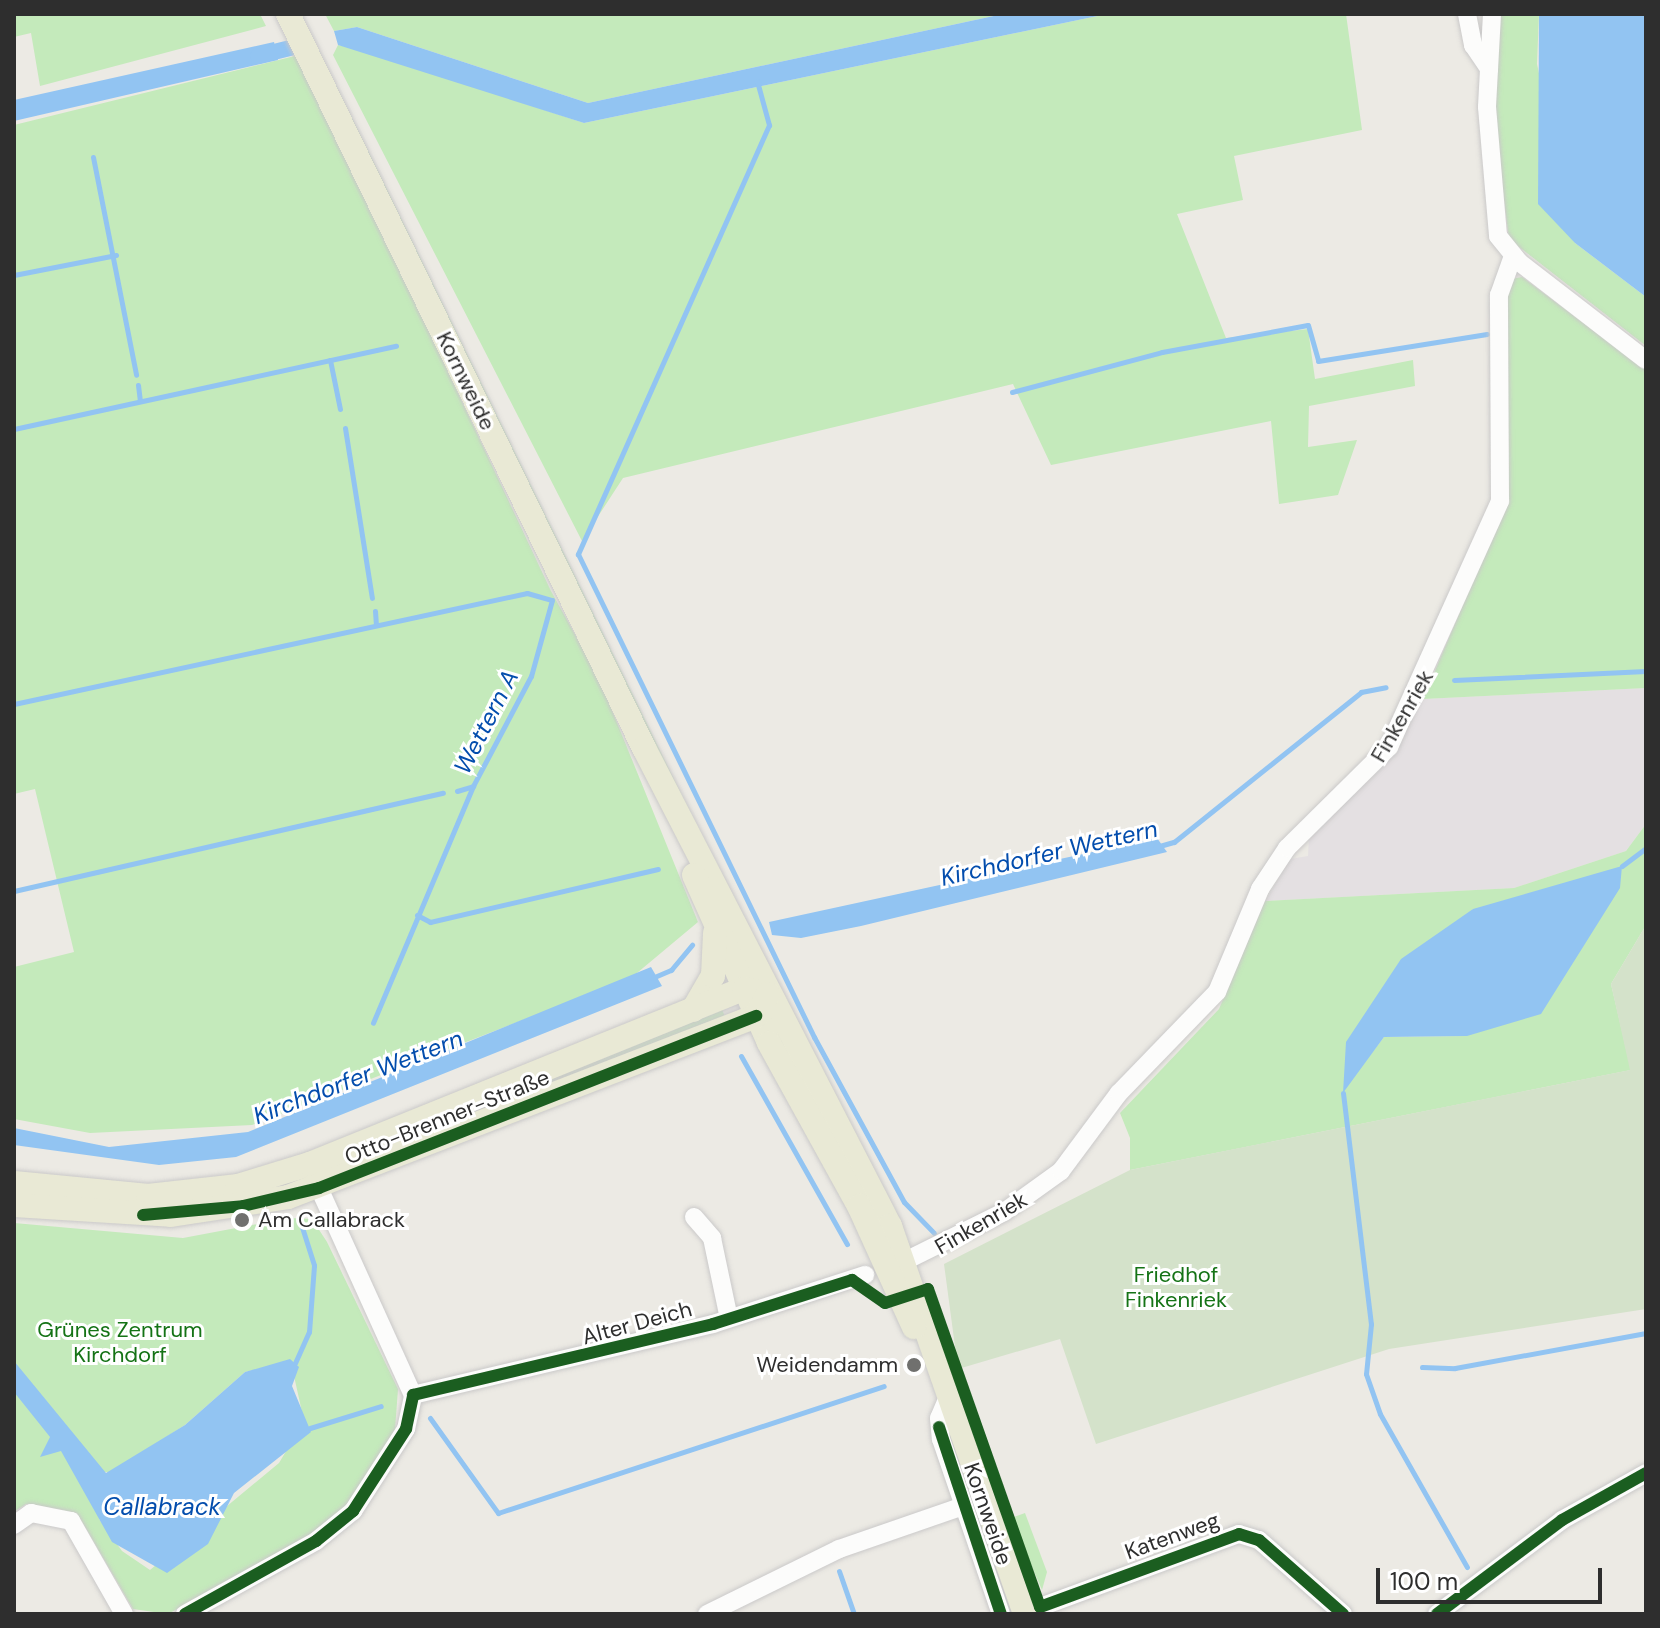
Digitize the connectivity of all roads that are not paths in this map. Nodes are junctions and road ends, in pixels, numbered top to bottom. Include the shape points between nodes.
1 (288, 14) edge
2 (1467, 14) edge
3 (1492, 14) edge
4 (1489, 69) junction
5 (1513, 256) junction
6 (1646, 360) edge
7 (644, 748) junction
8 (713, 919) junction
9 (744, 989) junction
10 (768, 994) junction
11 (693, 1010) junction
12 (756, 1016) junction
13 (310, 1164) junction
14 (14, 1183) edge
15 (319, 1188) junction
16 (14, 1205) edge
17 (694, 1217) dead end
18 (886, 1269) junction
19 (728, 1314) junction
20 (946, 1390) junction
21 (413, 1395) junction
22 (1646, 1473) edge
23 (963, 1506) junction
24 (14, 1525) edge
25 (124, 1614) edge
26 (185, 1614) edge
27 (707, 1614) edge
28 (1001, 1614) edge
29 (1024, 1614) edge
30 (1343, 1614) edge
31 (1437, 1614) edge

1 - 7 main road, Kornweide
2 - 4 street via 1473,45
3 - 4 street
4 - 5 street via 1496,228
5 - 6 street
5 - 18 street, Finkenriek via 1499,295 1500,501 1396,736 1376,765 1287,848 1260,889 1217,992 1119,1093 1061,1171 1004,1212
7 - 8 main road, Kornweide
7 - 10 main road, Kornweide
8 - 9 main road, Kornweide
8 - 11 main road via 713,976
9 - 10 main road
9 - 11 main road, Otto-Brenner-Straße
9 - 12 main road, Kornweide
10 - 12 main road
10 - 18 main road, Kornweide
11 - 13 main road, Otto-Brenner-Straße
12 - 15 main road, Otto-Brenner-Straße
12 - 18 main road, Kornweide
13 - 14 main road, Otto-Brenner-Straße via 179,1195
13 - 15 main road
15 - 16 main road, Otto-Brenner-Straße via 171,1215
15 - 21 street
17 - 19 street via 712,1238 730,1294
18 - 19 street, Alter Deich
18 - 20 main road, Kornweide
19 - 21 street, Alter Deich via 569,1362
20 - 23 street, Kornweide via 939,1427
20 - 29 main road, Kornweide
21 - 26 street via 406,1429 353,1511 316,1541
22 - 31 street via 1562,1520
23 - 27 street via 839,1549
23 - 28 street, Kornweide
24 - 25 street via 31,1513 71,1521
29 - 30 street, Katenweg via 1239,1534 1259,1540

